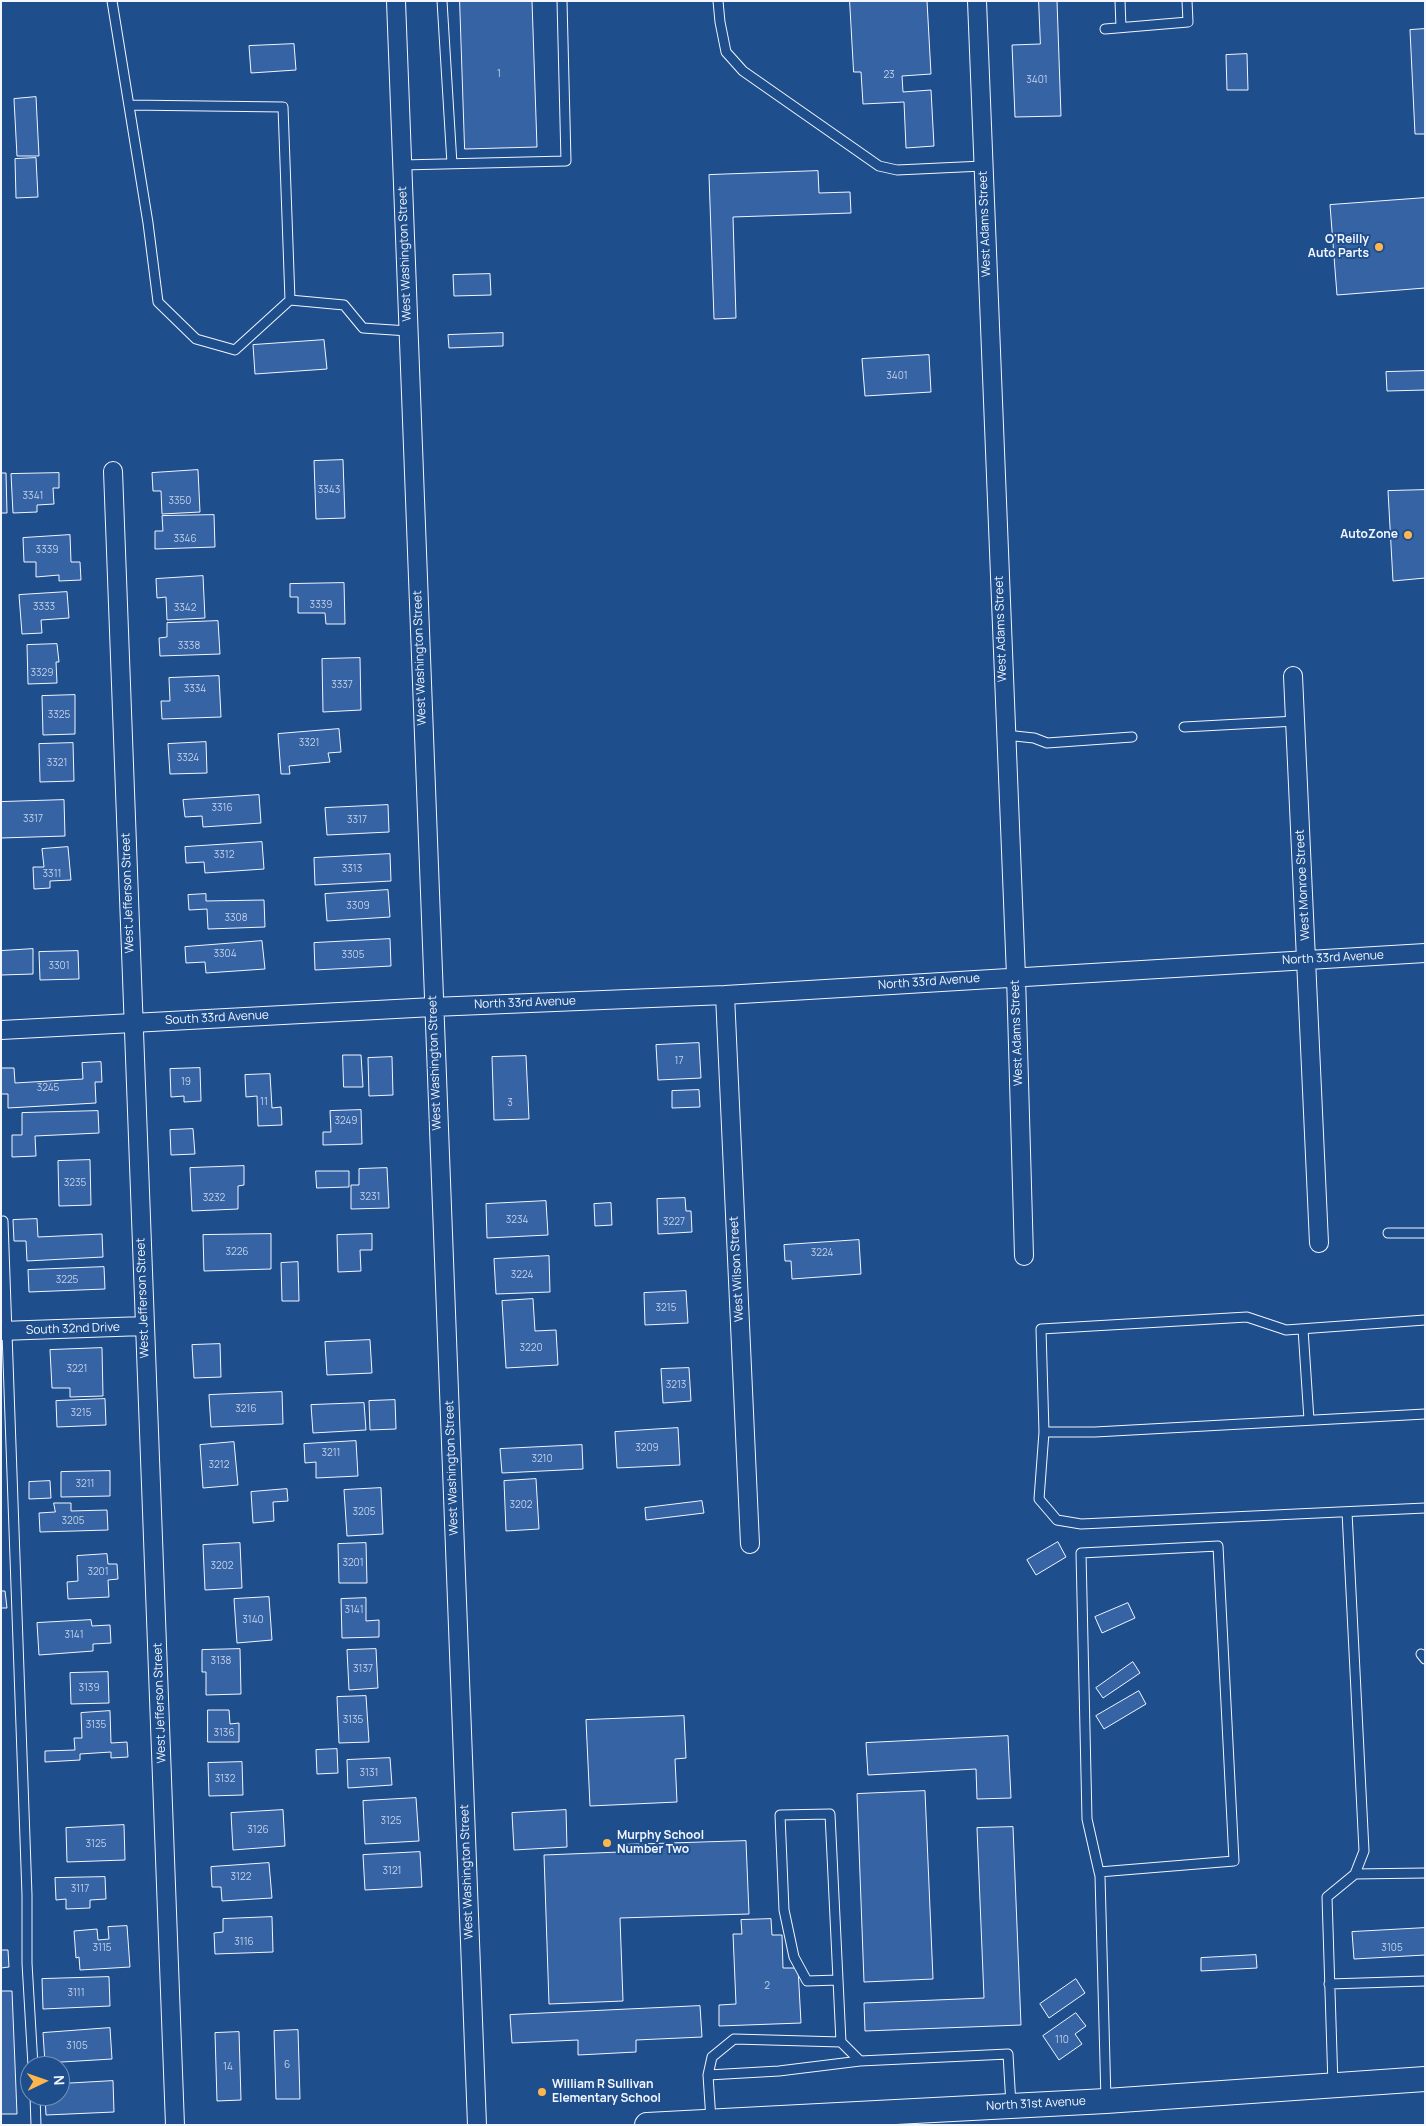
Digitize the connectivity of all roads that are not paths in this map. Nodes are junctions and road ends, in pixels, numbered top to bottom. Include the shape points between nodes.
1 (112, 1) edge
2 (442, 1) edge
3 (562, 1) edge
4 (718, 1) edge
5 (976, 1) edge
6 (1120, 1) edge
7 (1187, 1) edge
8 (393, 4) edge
9 (1121, 27) junction
10 (1105, 29) dead end
11 (129, 105) junction
12 (452, 164) junction
13 (402, 165) junction
14 (983, 166) junction
15 (290, 300) junction
16 (408, 331) junction
17 (113, 471) dead end
18 (1293, 676) dead end
19 (1296, 721) junction
20 (1184, 727) dead end
21 (1005, 735) junction
22 (1132, 737) dead end
23 (1425, 953) edge
24 (1307, 959) junction
25 (1016, 976) junction
26 (725, 995) junction
27 (433, 1007) junction
28 (133, 1022) junction
29 (1, 1030) edge
30 (3, 1221) dead end
31 (1425, 1232) edge
32 (1388, 1233) dead end
33 (1319, 1243) dead end
34 (1024, 1256) dead end
35 (1425, 1320) edge
36 (144, 1326) junction
37 (1303, 1328) junction
38 (4, 1331) edge
39 (1425, 1414) edge
40 (1308, 1420) junction
41 (1044, 1432) junction
42 (1425, 1508) edge
43 (1347, 1512) junction
44 (750, 1544) dead end
45 (1099, 1872) junction
46 (1425, 1873) edge
47 (1355, 1874) junction
48 (838, 1980) junction
49 (1425, 1981) edge
50 (1329, 1984) junction
51 (841, 2042) junction
52 (32, 2056) edge
53 (860, 2061) junction
54 (708, 2076) junction
55 (1425, 2079) edge
56 (1332, 2085) junction
57 (1106, 2101) junction
58 (1011, 2105) junction
59 (35, 2106) edge
60 (711, 2120) junction
61 (36, 2125) edge
62 (175, 2125) edge
63 (477, 2125) edge
64 (647, 2125) edge

1 - 11 lane
2 - 12 lane
3 - 12 lane via 566,161
4 - 14 lane via 726,52 743,71 879,166 897,170
5 - 14 street, West Adams Street
6 - 9 lane
7 - 9 lane via 1188,22
8 - 13 street, West Washington Street
9 - 10 lane
11 - 15 lane via 283,107
11 - 15 lane via 158,302 196,339 235,350
12 - 13 lane
13 - 16 street, West Washington Street
14 - 21 street, West Adams Street
15 - 16 lane via 344,305 363,328
16 - 27 street, West Washington Street
17 - 28 street, West Jefferson Street
18 - 19 street, West Monroe Street
19 - 20 lane
19 - 24 street, West Monroe Street
21 - 22 lane via 1047,743
21 - 25 street, West Adams Street
23 - 24 street, North 33rd Avenue
24 - 25 street, North 33rd Avenue
24 - 33 street, West Monroe Street
25 - 26 street, North 33rd Avenue
25 - 34 street, West Adams Street
26 - 27 street, North 33rd Avenue
26 - 44 street, West Wilson Street
27 - 28 street, South 33rd Avenue
27 - 63 street, West Washington Street
28 - 29 street, South 33rd Avenue
28 - 36 street, West Jefferson Street
30 - 38 lane
31 - 32 lane
35 - 37 lane
36 - 38 street, South 32nd Drive
36 - 62 street, West Jefferson Street
37 - 40 lane
37 - 41 lane via 1286,1330 1247,1317 1041,1330
38 - 52 lane
39 - 40 lane
40 - 41 lane
41 - 43 lane via 1039,1499 1057,1520 1081,1524
42 - 43 lane
43 - 47 lane via 1364,1851
45 - 45 lane via 1087,1819 1081,1552 1218,1546 1234,1861
45 - 57 lane
46 - 47 lane
47 - 50 lane via 1327,1897
48 - 48 lane via 830,1814 780,1815 784,1910 794,1957 807,1981
48 - 51 lane
49 - 50 lane
50 - 56 lane
51 - 53 lane
51 - 54 lane via 734,2039 712,2057
53 - 54 lane
53 - 58 lane via 1008,2054
54 - 60 lane
55 - 56 street, North 31st Avenue
56 - 57 street, North 31st Avenue
57 - 58 street, North 31st Avenue
58 - 60 street, North 31st Avenue
59 - 61 lane
60 - 64 street, North 31st Avenue

